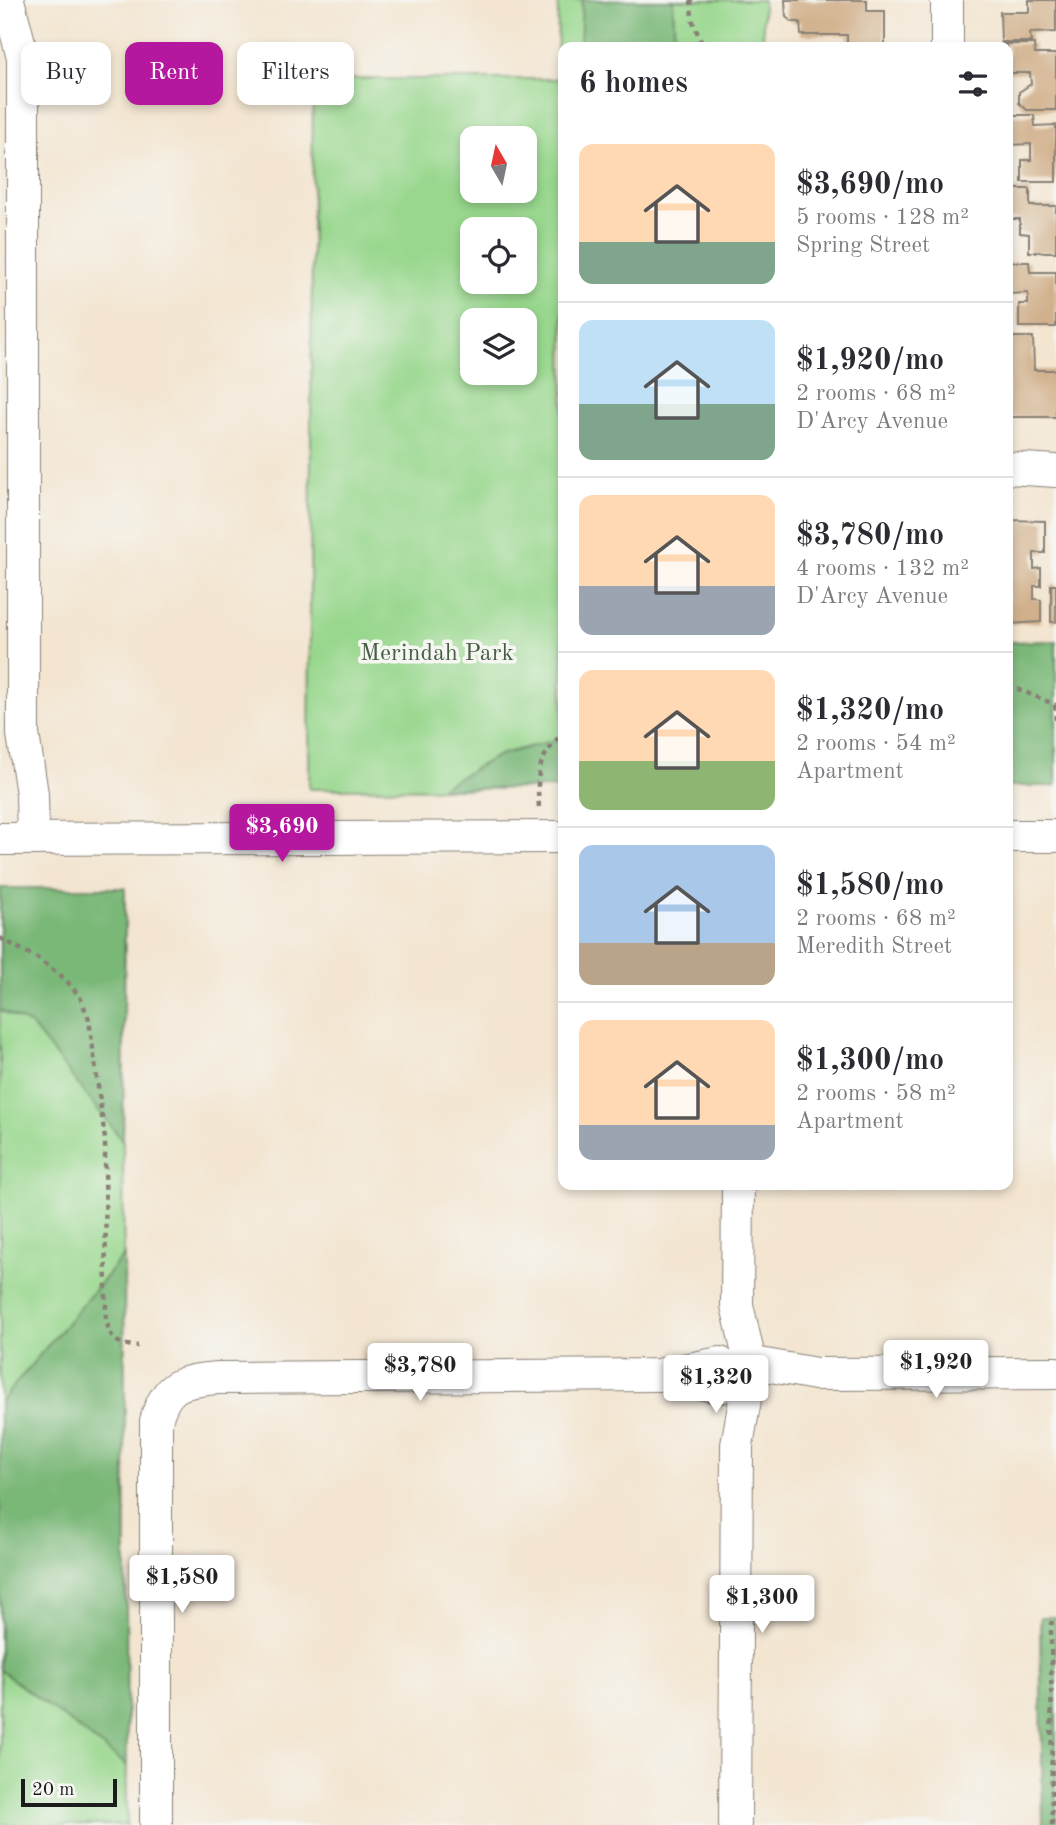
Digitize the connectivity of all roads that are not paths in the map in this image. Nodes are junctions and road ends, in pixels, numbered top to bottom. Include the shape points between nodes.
1 (8, 0) edge
2 (947, 0) edge
3 (947, 42) edge
4 (1013, 468) edge
5 (1056, 471) edge
6 (1013, 836) edge
7 (1056, 836) edge
8 (552, 837) edge
9 (15, 839) edge
10 (738, 1190) edge
11 (1056, 1373) edge
12 (737, 1376) junction
13 (156, 1825) edge
14 (735, 1825) edge

1 - 9 street via 23,58 23,734 14,794
2 - 3 street
4 - 5 street
6 - 7 street
8 - 9 street
10 - 12 street
11 - 12 street
12 - 13 street via 218,1378 178,1384 161,1403 156,1420
12 - 14 street

